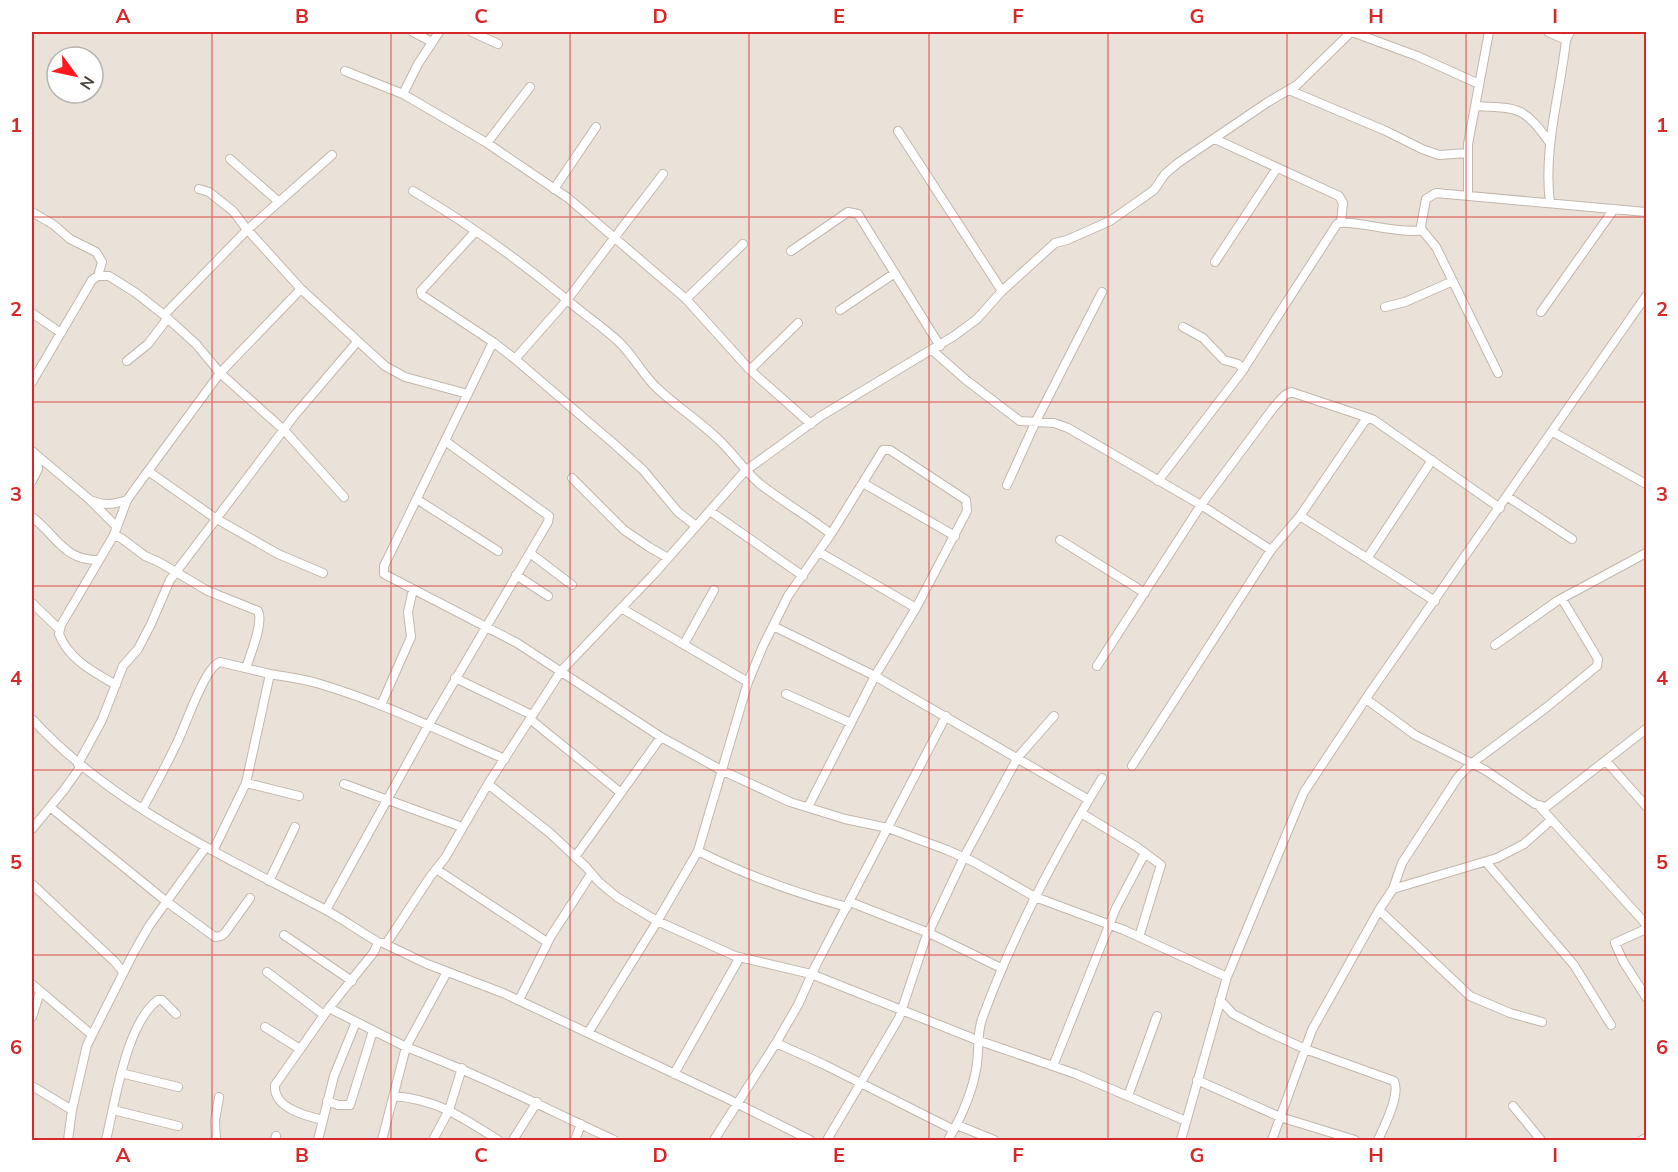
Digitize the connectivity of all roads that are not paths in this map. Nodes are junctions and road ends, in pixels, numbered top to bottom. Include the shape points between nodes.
1 (413, 32) edge
2 (439, 32) edge
3 (472, 32) edge
4 (1351, 32) edge
5 (1489, 32) edge
6 (1548, 32) edge
7 (1570, 32) edge
8 (1566, 40) junction
9 (432, 42) junction
10 (498, 44) dead end
11 (345, 71) dead end
12 (1479, 84) junction
13 (530, 87) dead end
14 (1289, 90) junction
15 (403, 94) junction
16 (1476, 106) junction
17 (596, 127) dead end
18 (898, 130) dead end
19 (1215, 140) junction
20 (487, 143) junction
21 (1550, 143) junction
22 (1468, 153) junction
23 (332, 155) dead end
24 (230, 159) dead end
25 (1277, 168) junction
26 (663, 174) dead end
27 (199, 189) dead end
28 (554, 189) junction
29 (413, 191) dead end
30 (1468, 196) junction
31 (279, 202) junction
32 (1550, 203) junction
33 (1614, 209) junction
34 (32, 212) edge
35 (1647, 212) edge
36 (1341, 222) junction
37 (247, 230) junction
38 (1422, 230) junction
39 (475, 232) junction
40 (616, 238) junction
41 (743, 244) dead end
42 (791, 251) dead end
43 (1215, 262) dead end
44 (895, 273) junction
45 (98, 276) junction
46 (1453, 280) junction
47 (300, 289) junction
48 (1002, 291) junction
49 (1102, 292) dead end
50 (1647, 296) edge
51 (686, 299) junction
52 (567, 300) junction
53 (1385, 307) dead end
54 (840, 310) dead end
55 (1541, 312) dead end
56 (32, 313) edge
57 (166, 317) junction
58 (798, 323) dead end
59 (1183, 327) dead end
60 (62, 333) junction
61 (357, 342) junction
62 (493, 342) junction
63 (936, 348) junction
64 (515, 359) junction
65 (127, 361) dead end
66 (1244, 369) junction
67 (750, 370) junction
68 (220, 373) junction
69 (1498, 373) dead end
70 (32, 382) edge
71 (468, 394) junction
72 (1369, 418) junction
73 (1036, 421) junction
74 (811, 423) junction
75 (284, 430) junction
76 (1553, 432) junction
77 (445, 441) junction
78 (34, 453) edge
79 (1432, 460) junction
80 (49, 465) junction
81 (38, 469) junction
82 (148, 471) junction
83 (745, 471) junction
84 (572, 478) dead end
85 (32, 481) edge
86 (1158, 481) junction
87 (862, 483) junction
88 (1647, 484) edge
89 (1007, 485) dead end
90 (344, 497) dead end
91 (1508, 497) junction
92 (89, 499) junction
93 (127, 500) junction
94 (418, 500) junction
95 (1201, 505) junction
96 (1500, 508) junction
97 (710, 511) junction
98 (1300, 516) junction
99 (32, 517) edge
100 (215, 518) junction
101 (116, 526) junction
102 (696, 526) junction
103 (831, 534) junction
104 (114, 535) junction
105 (955, 536) junction
106 (1572, 539) dead end
107 (1060, 540) dead end
108 (1271, 550) junction
109 (498, 551) dead end
110 (819, 552) junction
111 (530, 553) junction
112 (1647, 553) edge
113 (1368, 557) junction
114 (668, 558) junction
115 (99, 560) junction
116 (176, 571) junction
117 (323, 573) dead end
118 (516, 575) junction
119 (803, 576) junction
120 (572, 585) dead end
121 (413, 589) junction
122 (714, 590) dead end
123 (1145, 593) junction
124 (548, 596) dead end
125 (1562, 599) junction
126 (1435, 601) junction
127 (32, 603) edge
128 (621, 608) junction
129 (916, 608) junction
130 (773, 626) junction
131 (485, 627) junction
132 (58, 629) junction
133 (684, 644) junction
134 (1495, 645) dead end
135 (1097, 666) dead end
136 (246, 668) junction
137 (561, 671) junction
138 (270, 674) junction
139 (875, 676) junction
140 (455, 678) junction
141 (748, 682) junction
142 (116, 685) junction
143 (786, 694) dead end
144 (1366, 699) junction
145 (381, 705) junction
146 (946, 716) junction
147 (1054, 716) dead end
148 (531, 717) junction
149 (32, 719) edge
150 (851, 723) junction
151 (428, 726) junction
152 (1647, 729) edge
153 (661, 737) junction
154 (1018, 758) junction
155 (505, 759) junction
156 (1606, 761) junction
157 (1471, 764) junction
158 (79, 765) junction
159 (1132, 766) dead end
160 (721, 770) junction
161 (1102, 778) dead end
162 (246, 783) junction
163 (344, 784) dead end
164 (488, 784) junction
165 (621, 793) junction
166 (299, 796) dead end
167 (388, 799) junction
168 (1089, 800) junction
169 (50, 807) junction
170 (808, 807) junction
171 (1540, 807) junction
172 (1647, 807) edge
173 (143, 808) junction
174 (1081, 813) junction
175 (1551, 820) junction
176 (295, 827) dead end
177 (462, 827) junction
178 (888, 828) junction
179 (32, 829) edge
180 (210, 849) junction
181 (698, 851) junction
182 (1145, 852) junction
183 (575, 857) junction
184 (964, 857) junction
185 (1486, 862) junction
186 (436, 869) junction
187 (591, 874) junction
188 (269, 881) junction
189 (32, 885) edge
190 (1393, 890) junction
191 (1035, 897) junction
192 (250, 898) dead end
193 (167, 902) junction
194 (848, 905) junction
195 (326, 910) junction
196 (1379, 910) junction
197 (657, 921) junction
198 (1110, 925) junction
199 (1647, 929) edge
200 (929, 933) junction
201 (284, 935) dead end
202 (1139, 937) junction
203 (548, 942) junction
204 (382, 943) junction
205 (740, 957) junction
206 (1001, 968) junction
207 (123, 972) junction
208 (267, 972) dead end
209 (447, 972) junction
210 (812, 974) junction
211 (1227, 977) junction
212 (352, 981) junction
213 (32, 984) edge
214 (40, 992) junction
215 (1647, 998) edge
216 (519, 1000) junction
217 (1220, 1000) junction
218 (901, 1011) junction
219 (327, 1012) junction
220 (176, 1014) dead end
221 (1157, 1016) dead end
222 (32, 1017) edge
223 (356, 1022) junction
224 (1542, 1022) dead end
225 (1611, 1025) dead end
226 (265, 1027) dead end
227 (373, 1031) junction
228 (588, 1033) junction
229 (92, 1035) junction
230 (978, 1040) junction
231 (776, 1043) junction
232 (406, 1047) junction
233 (300, 1049) junction
234 (1305, 1049) junction
235 (1053, 1066) junction
236 (462, 1068) junction
237 (121, 1073) junction
238 (674, 1074) junction
239 (1197, 1080) junction
240 (862, 1084) junction
241 (32, 1086) edge
242 (178, 1086) dead end
243 (394, 1096) junction
244 (1128, 1096) junction
245 (219, 1097) dead end
246 (327, 1101) junction
247 (537, 1102) junction
248 (737, 1103) junction
249 (1513, 1106) dead end
250 (72, 1110) junction
251 (113, 1110) junction
252 (449, 1110) junction
253 (1280, 1117) junction
254 (323, 1120) junction
255 (1186, 1121) junction
256 (581, 1124) junction
257 (178, 1126) dead end
258 (955, 1127) junction
259 (1647, 1138) edge
260 (68, 1140) edge
261 (106, 1140) edge
262 (216, 1140) edge
263 (318, 1140) edge
264 (382, 1140) edge
265 (433, 1140) edge
266 (498, 1140) edge
267 (513, 1140) edge
268 (575, 1140) edge
269 (614, 1140) edge
270 (714, 1140) edge
271 (810, 1140) edge
272 (827, 1140) edge
273 (948, 1140) edge
274 (994, 1140) edge
275 (1181, 1140) edge
276 (1272, 1140) edge
277 (1355, 1140) edge
278 (1377, 1140) edge
279 (1541, 1140) edge
280 (1642, 1140) edge

1 - 9 street
2 - 9 street
3 - 10 street
4 - 12 street
4 - 14 street
5 - 12 street
6 - 8 street
7 - 8 street
8 - 21 street
9 - 15 street
11 - 15 street
12 - 16 street
13 - 20 street
14 - 19 street
14 - 22 street via 1422,150 1438,155
15 - 20 street
16 - 21 street via 1518,109 1528,115
16 - 22 street
17 - 28 street
18 - 48 street
19 - 25 street
19 - 48 street via 1178,163 1154,190 1110,221 1055,243
20 - 28 street
21 - 32 street
22 - 30 street
23 - 31 street
24 - 31 street
25 - 36 street via 1339,196
25 - 43 street
26 - 40 street
27 - 37 street via 234,212
28 - 40 street
29 - 39 street
30 - 32 street
30 - 38 street via 1431,195 1426,199
31 - 37 street
32 - 33 street
33 - 35 street
33 - 55 street
34 - 45 street via 96,252 102,262
36 - 38 street
36 - 66 street
37 - 47 street
37 - 57 street
38 - 46 street
39 - 52 street
39 - 62 street via 421,293
40 - 51 street
40 - 52 street
41 - 51 street
42 - 44 street via 851,211 860,216
44 - 54 street
44 - 63 street
45 - 57 street via 109,276
45 - 60 street via 81,294
46 - 53 street
46 - 69 street
47 - 61 street
47 - 68 street
48 - 63 street via 976,319
49 - 73 street
50 - 76 street
51 - 67 street
52 - 64 street
52 - 83 street via 621,344 657,387 723,444
56 - 60 street
57 - 65 street via 148,344
57 - 68 street
58 - 67 street
59 - 66 street via 1203,338 1224,360
60 - 70 street
61 - 71 street via 394,373
61 - 75 street
62 - 64 street
62 - 71 street
63 - 73 street via 966,380 1010,415 1020,421
63 - 74 street
64 - 102 street via 613,442
66 - 86 street
67 - 74 street
68 - 75 street
68 - 82 street
71 - 77 street
72 - 79 street
72 - 95 street via 1288,393
72 - 98 street
73 - 86 street via 1068,428
73 - 89 street
74 - 83 street
75 - 90 street
75 - 100 street
76 - 88 street
76 - 91 street
77 - 94 street
77 - 111 street via 549,516
78 - 80 street
78 - 81 street
79 - 96 street
79 - 113 street
80 - 81 street
80 - 92 street
81 - 85 street
82 - 93 street
82 - 100 street
83 - 97 street
83 - 103 street
84 - 114 street via 624,530
86 - 95 street
87 - 103 street
87 - 105 street
87 - 105 street via 883,450 890,450 966,500 968,511
91 - 96 street
91 - 106 street
92 - 93 street via 104,505
92 - 101 street
93 - 101 street
94 - 109 street
94 - 121 street via 383,570
95 - 108 street
95 - 123 street
96 - 126 street
97 - 102 street
97 - 119 street
98 - 108 street
98 - 113 street
99 - 115 street via 75,556
100 - 116 street
100 - 117 street via 278,554
101 - 104 street
102 - 114 street
103 - 110 street
104 - 115 street
104 - 116 street
105 - 129 street
107 - 123 street
108 - 159 street
110 - 119 street
110 - 129 street
111 - 118 street
111 - 120 street
112 - 125 street
113 - 126 street
114 - 128 street
115 - 132 street
116 - 136 street via 208,591 259,613
116 - 142 street
118 - 124 street
118 - 131 street
119 - 130 street
121 - 131 street
121 - 145 street via 408,612 411,637
122 - 133 street
123 - 135 street
125 - 134 street
125 - 157 street via 1598,659 1597,666
126 - 144 street
127 - 132 street
128 - 133 street
128 - 137 street
129 - 139 street
130 - 139 street
130 - 141 street
131 - 137 street
131 - 140 street
132 - 142 street via 61,640 84,666
133 - 141 street
136 - 138 street
136 - 173 street via 219,662 213,666
137 - 148 street
137 - 153 street
138 - 145 street via 321,684
138 - 162 street
139 - 146 street
139 - 150 street
140 - 148 street
140 - 151 street
141 - 160 street
142 - 158 street
143 - 150 street
144 - 157 street via 1416,735
144 - 211 street via 1304,792
145 - 151 street
146 - 154 street
146 - 178 street
147 - 154 street
148 - 155 street
148 - 165 street
149 - 158 street
150 - 170 street
151 - 155 street
151 - 167 street
152 - 156 street
153 - 160 street
153 - 165 street
154 - 168 street
154 - 184 street
155 - 164 street
156 - 171 street via 1553,804
156 - 172 street
157 - 171 street
157 - 190 street via 1458,777 1402,863
158 - 169 street
158 - 173 street
160 - 170 street
160 - 181 street
161 - 168 street
162 - 166 street
162 - 180 street
163 - 167 street
164 - 177 street
164 - 183 street
165 - 183 street
167 - 177 street
167 - 195 street
168 - 174 street
169 - 179 street
169 - 193 street
170 - 178 street
171 - 175 street
173 - 180 street
174 - 182 street
174 - 191 street
175 - 185 street via 1524,844
175 - 199 street
176 - 188 street
177 - 186 street
178 - 184 street
178 - 194 street
180 - 188 street
180 - 193 street
181 - 194 street via 731,868 817,899
181 - 197 street
182 - 198 street
182 - 202 street via 1162,867
183 - 187 street
184 - 191 street
184 - 200 street
185 - 190 street
185 - 225 street via 1574,965
186 - 203 street
186 - 204 street
187 - 197 street via 617,897
187 - 203 street
188 - 195 street
189 - 207 street
190 - 196 street
191 - 198 street
191 - 206 street
192 - 193 street via 225,933 215,937
193 - 207 street
194 - 200 street
194 - 210 street
195 - 204 street
196 - 224 street via 1470,996
196 - 234 street
197 - 205 street
197 - 228 street
198 - 202 street
198 - 235 street
199 - 215 street via 1615,943
200 - 206 street
200 - 218 street
201 - 212 street
202 - 211 street
203 - 216 street
204 - 209 street
204 - 212 street
205 - 210 street
205 - 238 street
206 - 230 street
207 - 229 street
208 - 219 street
209 - 216 street
209 - 232 street
210 - 218 street
210 - 231 street
211 - 217 street
212 - 219 street
213 - 214 street
214 - 222 street
214 - 229 street
216 - 228 street
217 - 234 street via 1233,1014
217 - 239 street
218 - 230 street
218 - 240 street
219 - 223 street
219 - 233 street
220 - 237 street via 162,1000 151,1004 140,1020
221 - 244 street
223 - 227 street
223 - 246 street
226 - 233 street
227 - 232 street
227 - 246 street via 350,1104
228 - 238 street
229 - 250 street via 82,1060
230 - 235 street
230 - 258 street via 973,1088
231 - 240 street
231 - 248 street
232 - 236 street
232 - 243 street
233 - 254 street via 274,1090 291,1109
234 - 253 street
234 - 278 street via 1394,1081 1395,1097
235 - 244 street
236 - 247 street
236 - 252 street
237 - 242 street
237 - 251 street
238 - 248 street
239 - 253 street
239 - 255 street
240 - 258 street
240 - 272 street
241 - 250 street
243 - 252 street
243 - 264 street
244 - 255 street
245 - 262 street via 214,1121
246 - 254 street
247 - 256 street
247 - 267 street
248 - 270 street
248 - 271 street
249 - 279 street
250 - 260 street
251 - 257 street
251 - 261 street
252 - 265 street
252 - 266 street
253 - 276 street
253 - 277 street
254 - 263 street
255 - 275 street
256 - 268 street
256 - 269 street
258 - 273 street
258 - 274 street
259 - 280 street

